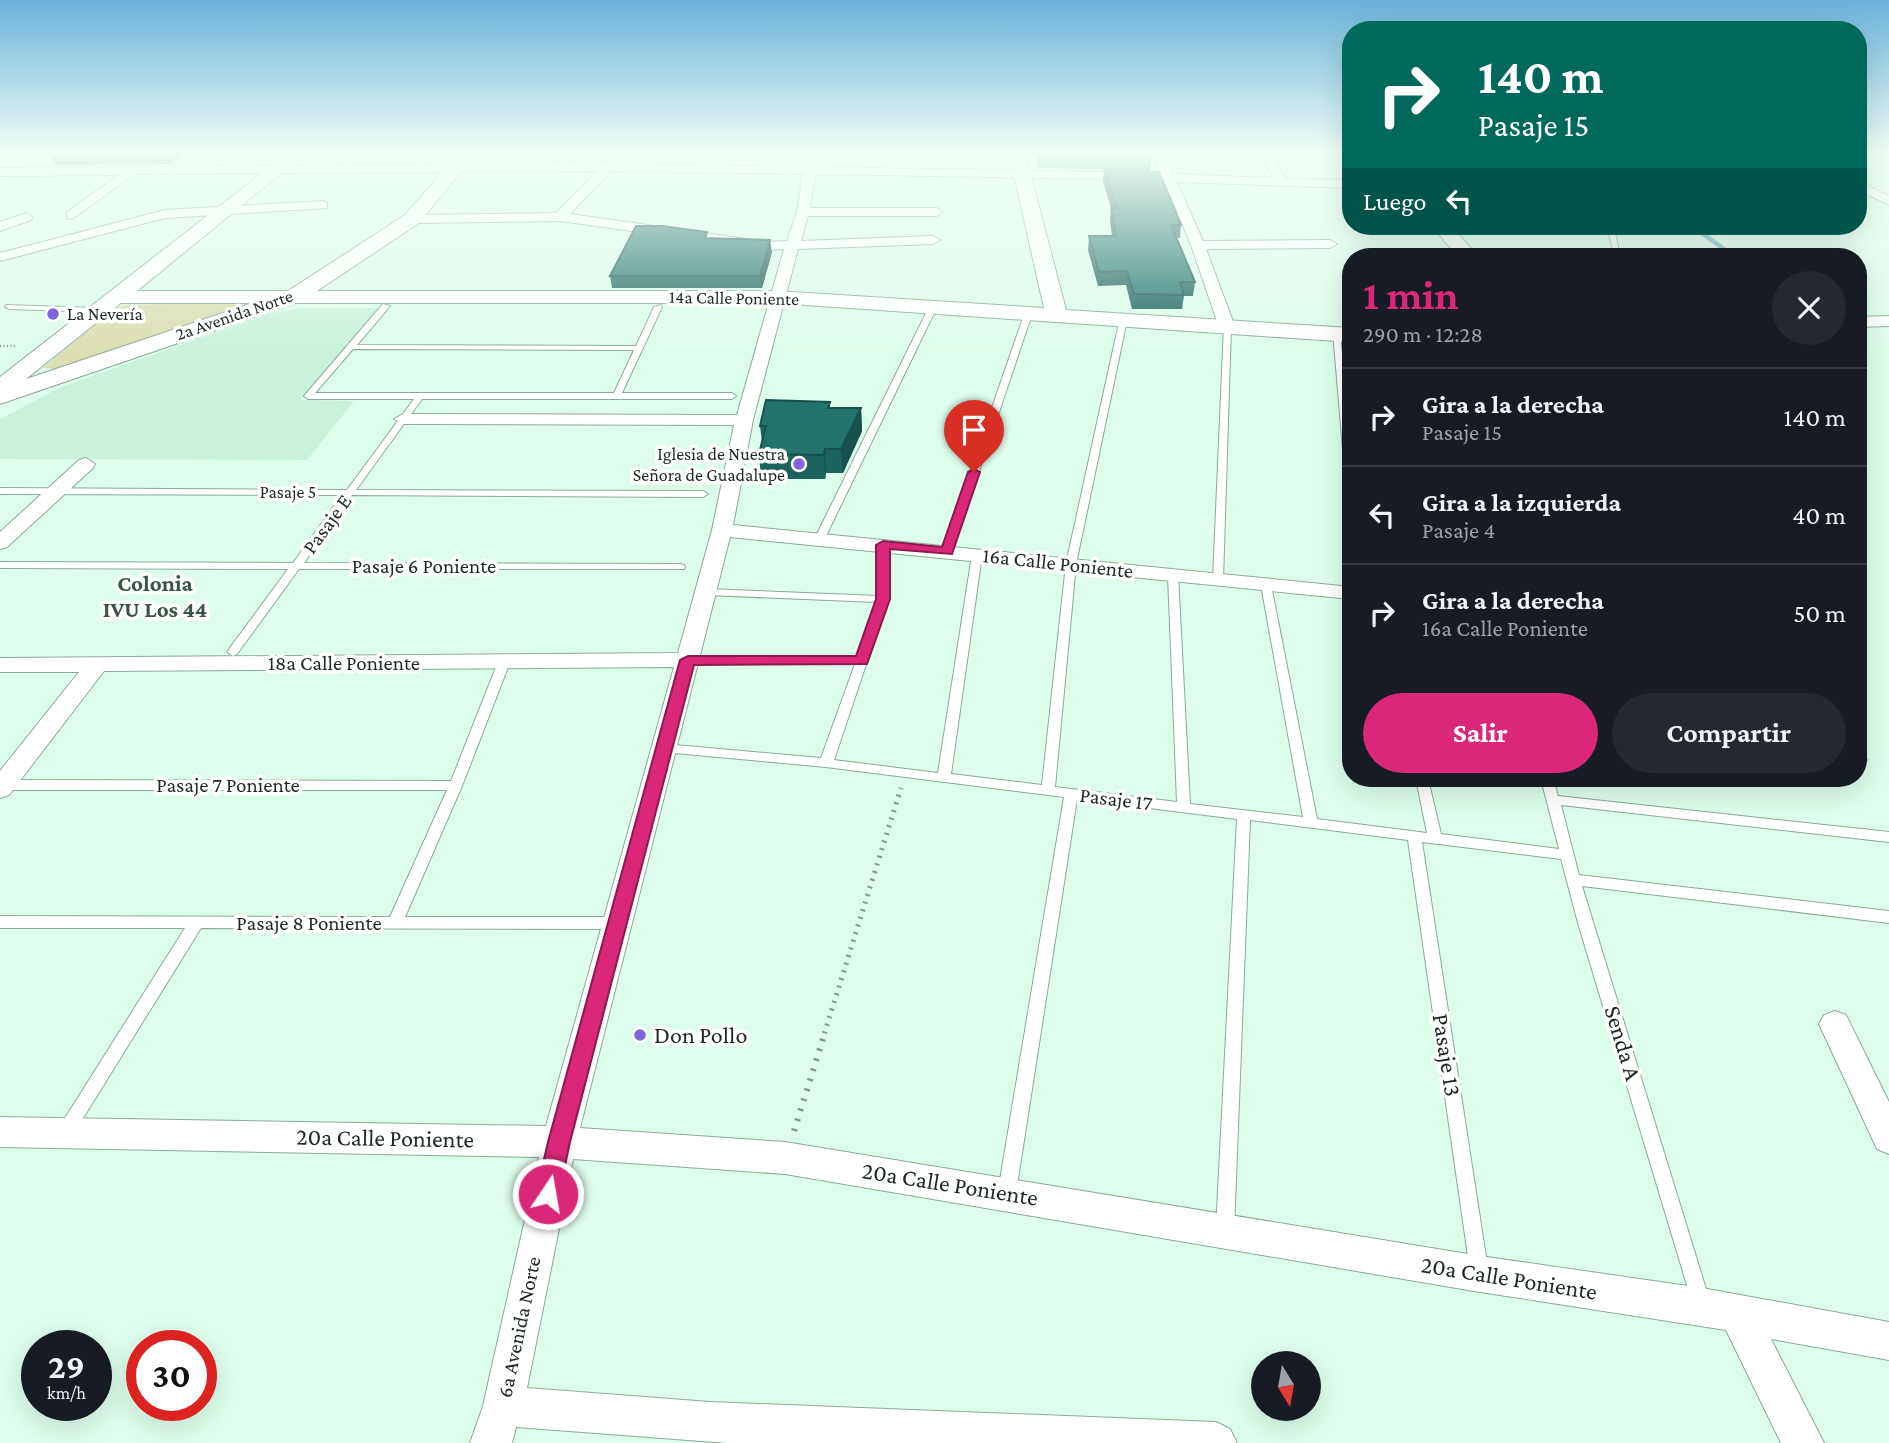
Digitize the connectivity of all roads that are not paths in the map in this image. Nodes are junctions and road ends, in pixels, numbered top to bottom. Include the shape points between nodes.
1 (17, 220) edge
2 (141, 220) edge
3 (212, 220) edge
4 (410, 220) edge
5 (585, 220) edge
6 (800, 220) edge
7 (1032, 220) edge
8 (1187, 220) edge
9 (0, 227) edge
10 (1449, 235) edge
11 (933, 240) dead end
12 (1331, 244) dead end
13 (1198, 245) junction
14 (791, 246) junction
15 (1461, 248) edge
16 (0, 257) edge
17 (293, 297) junction
18 (776, 297) junction
19 (107, 304) junction
20 (386, 306) dead end
21 (9, 307) dead end
22 (658, 307) dead end
23 (933, 307) junction
24 (1028, 314) junction
25 (1056, 316) junction
26 (1123, 320) junction
27 (1889, 321) edge
28 (1867, 322) edge
29 (1227, 327) junction
30 (1342, 334) edge
31 (350, 347) junction
32 (639, 348) junction
33 (0, 388) edge
34 (420, 396) junction
35 (617, 396) junction
36 (732, 396) dead end
37 (0, 397) edge
38 (403, 419) junction
39 (744, 420) junction
40 (86, 464) dead end
41 (0, 491) edge
42 (57, 491) junction
43 (350, 492) junction
44 (702, 494) dead end
45 (722, 530) junction
46 (820, 538) junction
47 (0, 543) edge
48 (883, 545) junction
49 (947, 552) junction
50 (977, 555) junction
51 (1070, 564) junction
52 (0, 565) edge
53 (296, 566) junction
54 (680, 566) dead end
55 (1173, 575) junction
56 (1218, 580) junction
57 (1266, 585) junction
58 (706, 592) junction
59 (1342, 592) edge
60 (883, 599) junction
61 (233, 652) dead end
62 (688, 660) junction
63 (862, 660) junction
64 (504, 662) junction
65 (0, 665) edge
66 (97, 665) junction
67 (664, 748) junction
68 (826, 763) junction
69 (944, 778) junction
70 (1, 786) edge
71 (456, 786) junction
72 (1424, 787) edge
73 (1549, 787) edge
74 (1048, 791) junction
75 (1071, 794) junction
76 (1553, 800) junction
77 (1184, 807) junction
78 (1244, 815) junction
79 (1311, 823) junction
80 (1414, 836) junction
81 (1889, 837) edge
82 (1435, 838) junction
83 (1567, 855) junction
84 (1574, 880) junction
85 (1889, 917) edge
86 (0, 922) edge
87 (196, 923) junction
88 (395, 923) junction
89 (617, 923) junction
90 (1835, 1024) dead end
91 (0, 1132) edge
92 (66, 1132) junction
93 (1889, 1138) edge
94 (559, 1142) junction
95 (1007, 1193) junction
96 (1224, 1230) junction
97 (1480, 1274) junction
98 (1720, 1310) junction
99 (1889, 1341) edge
100 (497, 1425) edge
101 (708, 1432) edge
102 (911, 1436) edge
103 (1216, 1443) edge
104 (1803, 1443) edge

1 - 9 street
2 - 16 street
3 - 19 street
4 - 17 street, 2a Avenida Norte
5 - 14 street
6 - 14 street, 6a Avenida Norte
7 - 25 street
8 - 13 street
10 - 15 street
11 - 14 street
12 - 13 street
13 - 29 street
14 - 18 street, 6a Avenida Norte
17 - 18 street, 14a Calle Poniente
17 - 19 street, 14a Calle Poniente
17 - 37 street, 2a Avenida Norte
18 - 23 street, 14a Calle Poniente
18 - 39 street, 6a Avenida Norte
19 - 21 lane
19 - 33 street
20 - 31 lane
22 - 32 lane
23 - 24 street, 14a Calle Poniente
23 - 46 lane
24 - 25 street, 14a Calle Poniente
24 - 49 lane
25 - 26 street, 14a Calle Poniente
26 - 29 street, 14a Calle Poniente
26 - 51 lane
27 - 28 street
29 - 30 street, 14a Calle Poniente
29 - 56 lane
31 - 32 lane
31 - 34 lane via 308,396
32 - 35 lane
34 - 35 lane
34 - 38 lane, Pasaje E
35 - 36 lane
38 - 39 street
38 - 43 lane, Pasaje E
39 - 45 street, 6a Avenida Norte
40 - 42 street
41 - 42 lane, Pasaje 5
42 - 43 lane, Pasaje 5
42 - 47 street
43 - 44 lane, Pasaje 5
43 - 53 lane, Pasaje E
45 - 46 street, 16a Calle Poniente
45 - 58 street, 6a Avenida Norte
46 - 48 street, 16a Calle Poniente
48 - 49 street, 16a Calle Poniente
48 - 60 lane
49 - 50 street, 16a Calle Poniente
50 - 51 street, 16a Calle Poniente
50 - 69 lane
51 - 55 street, 16a Calle Poniente
51 - 74 lane
52 - 53 lane, Pasaje 6 Poniente
53 - 54 lane, Pasaje 6 Poniente
53 - 61 lane, Pasaje E
55 - 56 street, 16a Calle Poniente
55 - 77 lane
56 - 57 street, 16a Calle Poniente
57 - 59 street, 16a Calle Poniente
57 - 79 lane
58 - 60 lane
58 - 62 street, 6a Avenida Norte
60 - 63 lane
62 - 63 lane
62 - 64 street, 18a Calle Poniente
62 - 67 street, 6a Avenida Norte
63 - 68 lane
64 - 66 street, 18a Calle Poniente
64 - 71 lane
65 - 66 street, 18a Calle Poniente
66 - 70 street
67 - 68 lane, Pasaje 17
67 - 89 street, 6a Avenida Norte
68 - 69 lane, Pasaje 17
69 - 74 lane, Pasaje 17
70 - 71 lane, Pasaje 7 Poniente
71 - 88 lane
72 - 82 lane
73 - 76 lane, Senda A
74 - 75 lane, Pasaje 17
75 - 77 lane, Pasaje 17
75 - 95 lane
76 - 81 lane
76 - 83 lane, Senda A
77 - 78 lane, Pasaje 17
78 - 79 lane, Pasaje 17
78 - 96 lane
79 - 80 lane, Pasaje 17
80 - 82 lane, Pasaje 17
80 - 97 lane, Pasaje 13
82 - 83 lane, Pasaje 17
83 - 84 lane, Senda A
84 - 85 lane
84 - 98 lane, Senda A
86 - 87 lane, Pasaje 8 Poniente
87 - 88 lane, Pasaje 8 Poniente
87 - 92 lane
88 - 89 lane, Pasaje 8 Poniente
89 - 94 street, 6a Avenida Norte
90 - 93 street
91 - 92 street, 20a Calle Poniente
92 - 94 street, 20a Calle Poniente
94 - 95 street, 20a Calle Poniente via 786,1158
94 - 100 street, 6a Avenida Norte
95 - 96 street, 20a Calle Poniente
96 - 97 street, 20a Calle Poniente
97 - 98 street, 20a Calle Poniente
98 - 99 street, 20a Calle Poniente
98 - 104 street
100 - 101 street
101 - 102 street
102 - 103 street

